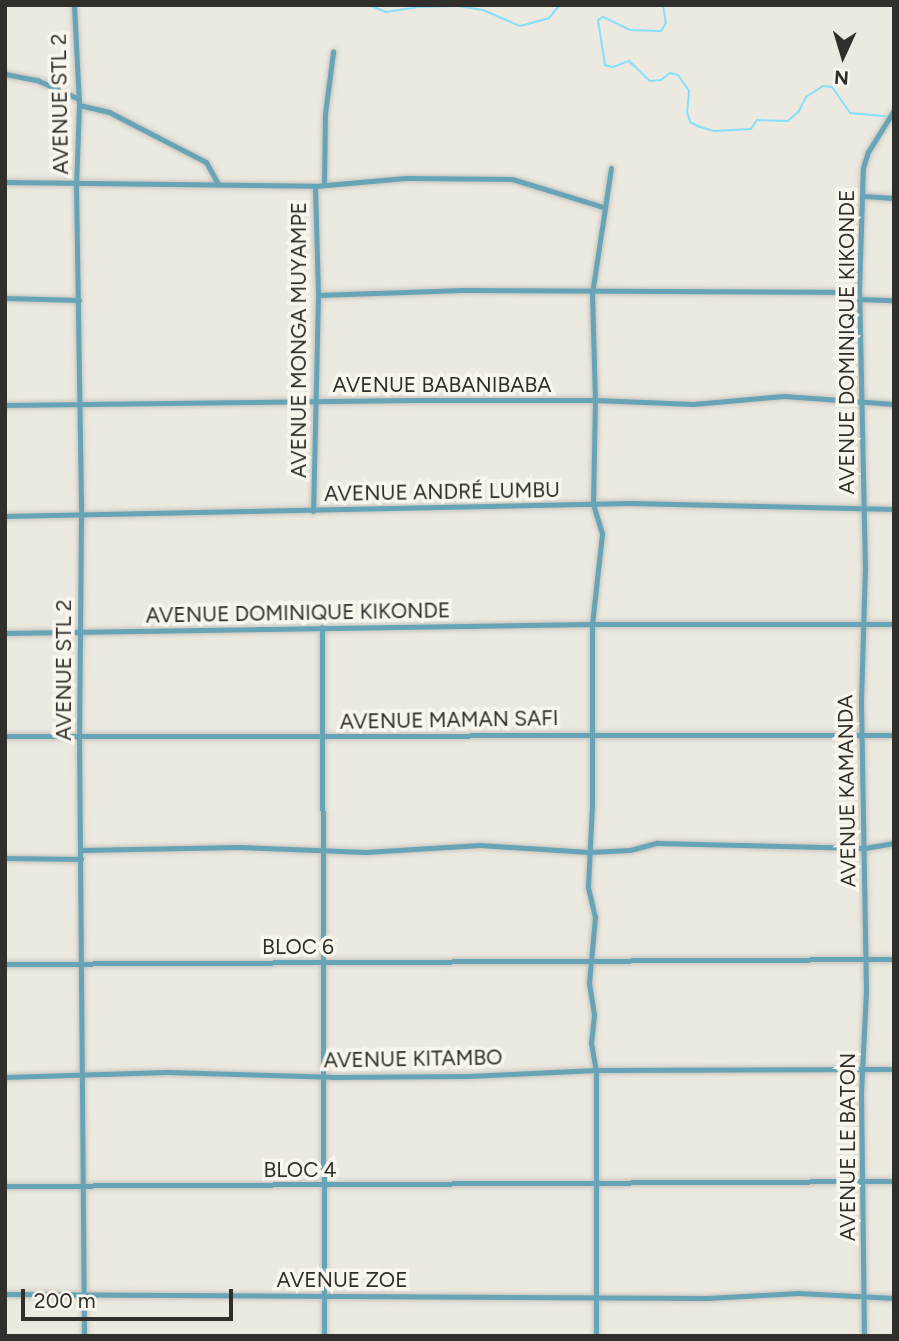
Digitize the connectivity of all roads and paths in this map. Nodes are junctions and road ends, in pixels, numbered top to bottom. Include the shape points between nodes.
1 (74, 5) edge
2 (333, 52) dead end
3 (5, 74) edge
4 (79, 102) junction
5 (894, 110) edge
6 (611, 168) dead end
7 (5, 182) edge
8 (218, 184) junction
9 (324, 184) junction
10 (76, 185) junction
11 (315, 186) junction
12 (864, 196) junction
13 (894, 198) edge
14 (603, 207) junction
15 (592, 293) junction
16 (318, 295) junction
17 (859, 296) junction
18 (5, 298) edge
19 (79, 300) junction
20 (894, 300) edge
21 (595, 400) junction
22 (316, 401) junction
23 (861, 402) junction
24 (894, 404) edge
25 (5, 405) edge
26 (80, 405) junction
27 (593, 504) junction
28 (863, 508) junction
29 (894, 509) edge
30 (313, 511) junction
31 (5, 516) edge
32 (81, 517) junction
33 (592, 624) junction
34 (863, 624) junction
35 (894, 624) edge
36 (322, 627) junction
37 (5, 633) edge
38 (80, 633) junction
39 (894, 734) edge
40 (593, 735) junction
41 (862, 735) junction
42 (5, 736) edge
43 (79, 736) junction
44 (322, 738) junction
45 (894, 843) edge
46 (865, 848) junction
47 (81, 850) junction
48 (321, 850) junction
49 (589, 852) junction
50 (5, 858) edge
51 (81, 859) junction
52 (865, 959) junction
53 (894, 959) edge
54 (592, 960) junction
55 (323, 962) junction
56 (5, 964) edge
57 (81, 964) junction
58 (862, 1068) junction
59 (894, 1069) edge
60 (596, 1070) junction
61 (5, 1077) edge
62 (82, 1077) junction
63 (324, 1077) junction
64 (864, 1181) junction
65 (894, 1181) edge
66 (595, 1184) junction
67 (324, 1185) junction
68 (5, 1186) edge
69 (83, 1187) junction
70 (5, 1294) edge
71 (84, 1294) junction
72 (324, 1296) junction
73 (594, 1296) junction
74 (863, 1297) junction
75 (894, 1298) edge
76 (84, 1336) edge
77 (324, 1336) edge
78 (596, 1336) edge
79 (864, 1336) edge

1 - 4 street, AVENUE STL 2
2 - 9 street via 325,114
3 - 4 street via 37,80
4 - 8 street via 109,112 206,162
4 - 10 street, AVENUE STL 2
5 - 12 street, AVENUE DOMINIQUE KIKONDE via 867,152
6 - 14 street
7 - 10 street, AVENUE MONGA MUYAMPE
8 - 10 street, AVENUE MONGA MUYAMPE
8 - 11 street, AVENUE MONGA MUYAMPE
9 - 11 street
9 - 14 street via 406,178 512,179
10 - 19 street, AVENUE STL 2
11 - 16 street, AVENUE MONGA MUYAMPE
12 - 13 street
12 - 17 street, AVENUE DOMINIQUE KIKONDE
14 - 15 street
15 - 16 street via 463,290
15 - 17 street via 689,290
15 - 21 street
16 - 22 street, AVENUE MONGA MUYAMPE
17 - 20 street
17 - 23 street, AVENUE DOMINIQUE KIKONDE
18 - 19 street
19 - 26 street, AVENUE STL 2
21 - 22 street, AVENUE BABANIBABA
21 - 23 street, AVENUE BABANIBABA via 693,404 784,396
21 - 27 street
22 - 26 street, AVENUE BABANIBABA
22 - 30 street, AVENUE MONGA MUYAMPE
23 - 24 street, AVENUE BABANIBABA
23 - 28 street, AVENUE DOMINIQUE KIKONDE
25 - 26 street, AVENUE BABANIBABA
26 - 32 street, AVENUE STL 2
27 - 28 street, AVENUE ANDRÉ LUMBU
27 - 30 street, AVENUE ANDRÉ LUMBU
27 - 33 street via 602,534
28 - 29 street, AVENUE ANDRÉ LUMBU
28 - 34 street, AVENUE DOMINIQUE KIKONDE
30 - 32 street, AVENUE ANDRÉ LUMBU
31 - 32 street, AVENUE ANDRÉ LUMBU
32 - 38 street, AVENUE STL 2
33 - 34 street, AVENUE DOMINIQUE KIKONDE
33 - 36 street, AVENUE DOMINIQUE KIKONDE
33 - 40 street
34 - 35 street, AVENUE DOMINIQUE KIKONDE
34 - 41 street, AVENUE KAMANDA
36 - 38 street, AVENUE DOMINIQUE KIKONDE
36 - 44 street
37 - 38 street, AVENUE DOMINIQUE KIKONDE
38 - 43 street, AVENUE STL 2
39 - 41 street, AVENUE MAMAN SAFI
40 - 41 street, AVENUE MAMAN SAFI
40 - 44 street, AVENUE MAMAN SAFI
40 - 49 street
41 - 46 street, AVENUE KAMANDA
42 - 43 street, AVENUE MAMAN SAFI
43 - 44 street, AVENUE MAMAN SAFI
43 - 47 street, AVENUE STL 2
44 - 48 street
45 - 46 street
46 - 49 street via 671,842
46 - 52 street, AVENUE KAMANDA
47 - 48 street
47 - 51 street, AVENUE STL 2
48 - 49 street via 480,845
48 - 55 street
49 - 54 street via 588,887 595,917
50 - 51 street
51 - 57 street, AVENUE STL 2
52 - 53 street, BLOC 6
52 - 54 street, BLOC 6
52 - 58 street, AVENUE LE BATON
54 - 55 street, BLOC 6
54 - 60 street via 591,1043
55 - 57 street, BLOC 6
55 - 63 street
56 - 57 street, BLOC 6
57 - 62 street, AVENUE STL 2
58 - 59 street, AVENUE KITAMBO
58 - 60 street, AVENUE KITAMBO
58 - 64 street, AVENUE LE BATON
60 - 63 street, AVENUE KITAMBO
60 - 66 street
61 - 62 street, AVENUE KITAMBO
62 - 63 street, AVENUE KITAMBO via 167,1072
62 - 69 street, AVENUE STL 2
63 - 67 street
64 - 65 street, BLOC 4
64 - 66 street, BLOC 4
64 - 74 street, AVENUE LE BATON
66 - 67 street, BLOC 4
66 - 73 street
67 - 69 street, BLOC 4
67 - 72 street
68 - 69 street, BLOC 4
69 - 71 street, AVENUE STL 2
70 - 71 street, AVENUE ZOE
71 - 72 street, AVENUE ZOE
71 - 76 street, AVENUE STL 2
72 - 73 street, AVENUE ZOE
72 - 77 street
73 - 74 street, AVENUE ZOE via 707,1298 799,1293
73 - 78 street
74 - 75 street, AVENUE ZOE
74 - 79 street, AVENUE LE BATON

